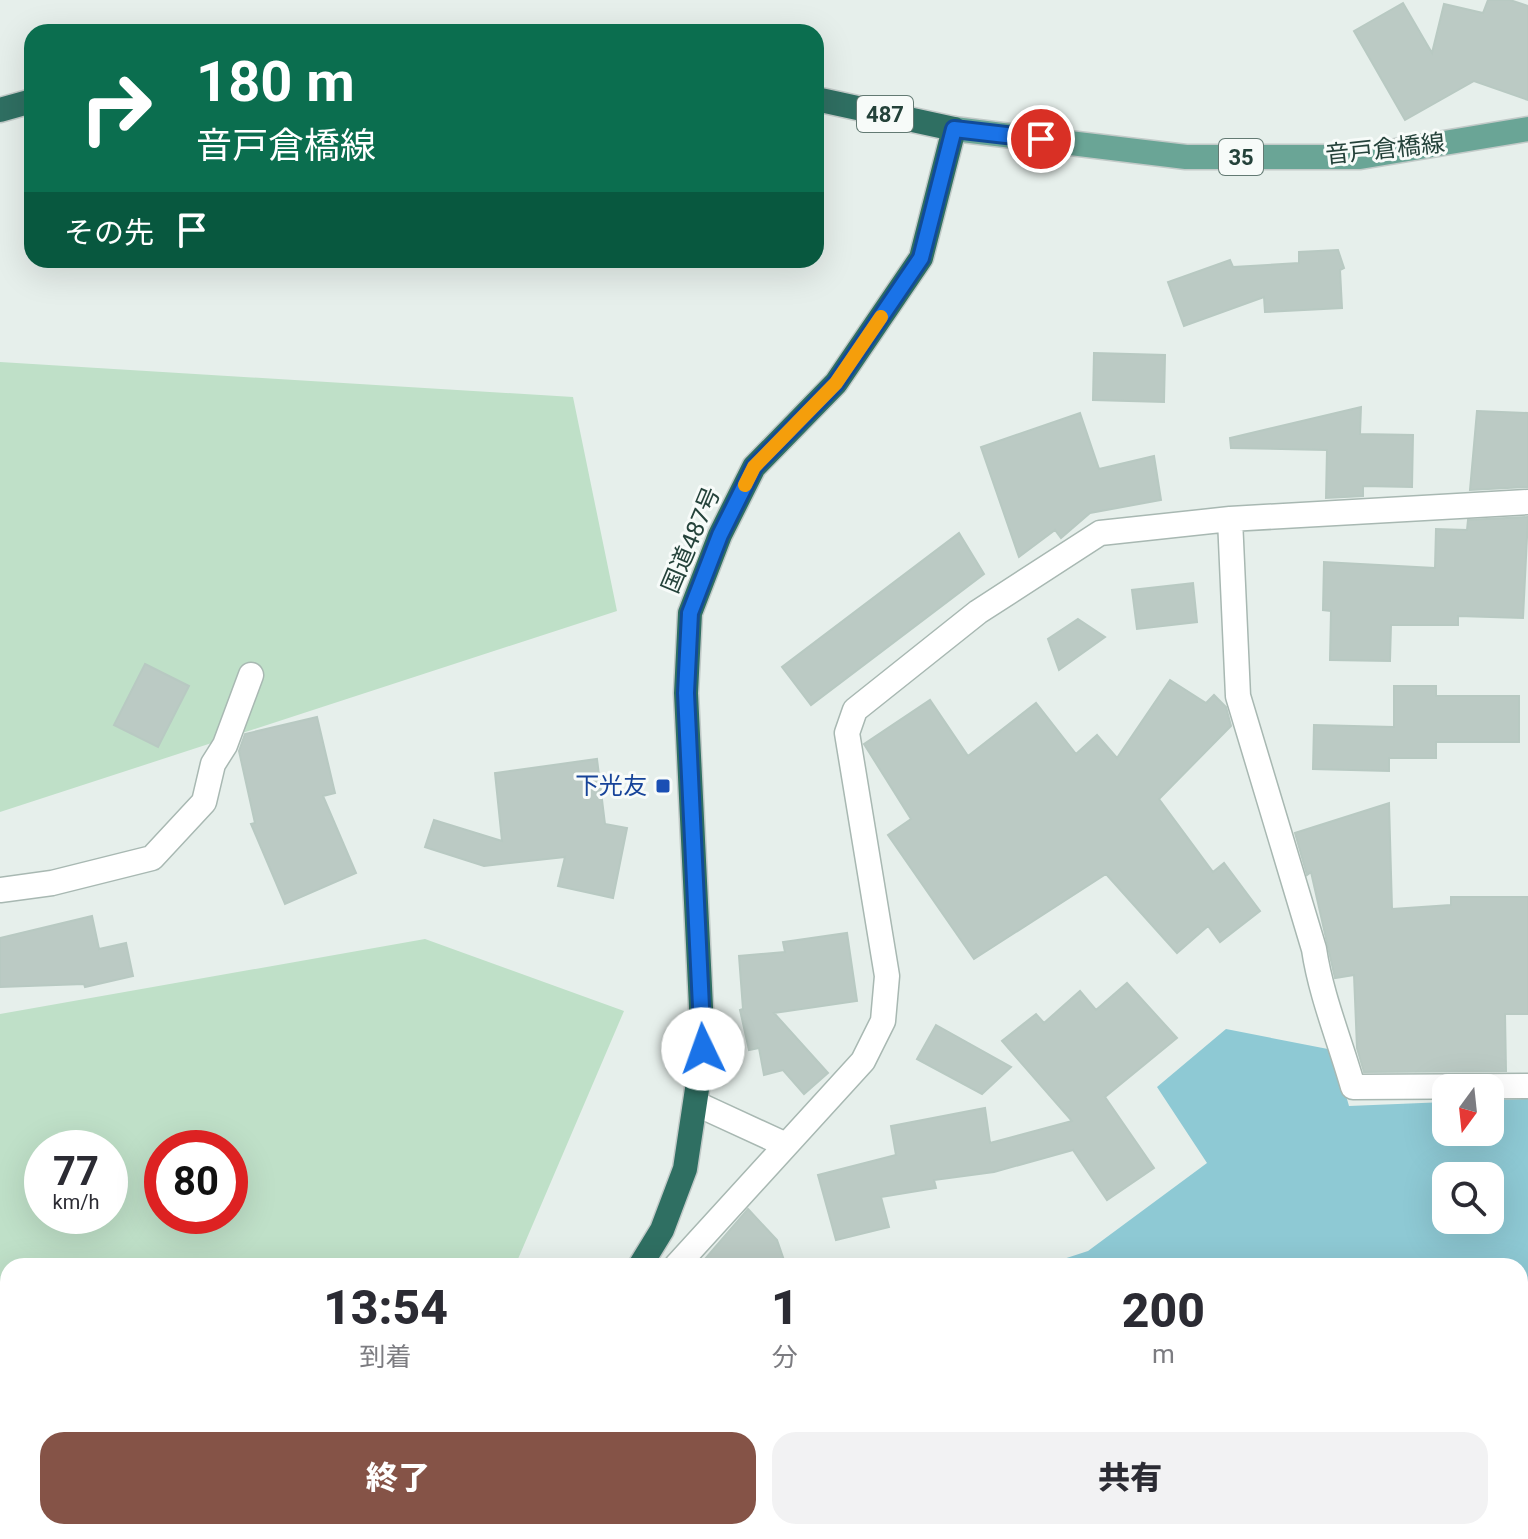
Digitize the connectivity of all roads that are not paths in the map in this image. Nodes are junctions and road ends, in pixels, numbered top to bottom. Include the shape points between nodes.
1 (824, 101) edge
2 (24, 103) edge
3 (0, 110) edge
4 (954, 129) junction
5 (1528, 129) edge
6 (1528, 502) edge
7 (1230, 519) junction
8 (251, 675) dead end
9 (0, 890) edge
10 (1528, 1086) edge
11 (697, 1104) junction
12 (786, 1145) junction
13 (645, 1258) edge
14 (683, 1258) edge

1 - 4 highway, 487
2 - 3 highway
4 - 5 main road, 音戸倉橋線 / 35 via 1186,157 1360,157
4 - 11 highway, 国道487号 via 921,258 836,383 754,467 690,613 686,693 703,1049
6 - 7 street
7 - 10 street via 1238,696 1314,949 1319,986 1353,1087
7 - 12 street via 1100,533 978,612 855,710 847,733 887,976 883,1021 863,1061
8 - 9 street via 213,764 204,802 152,858
11 - 12 street
11 - 13 highway, 国道487号 via 685,1169 662,1230
12 - 14 street

